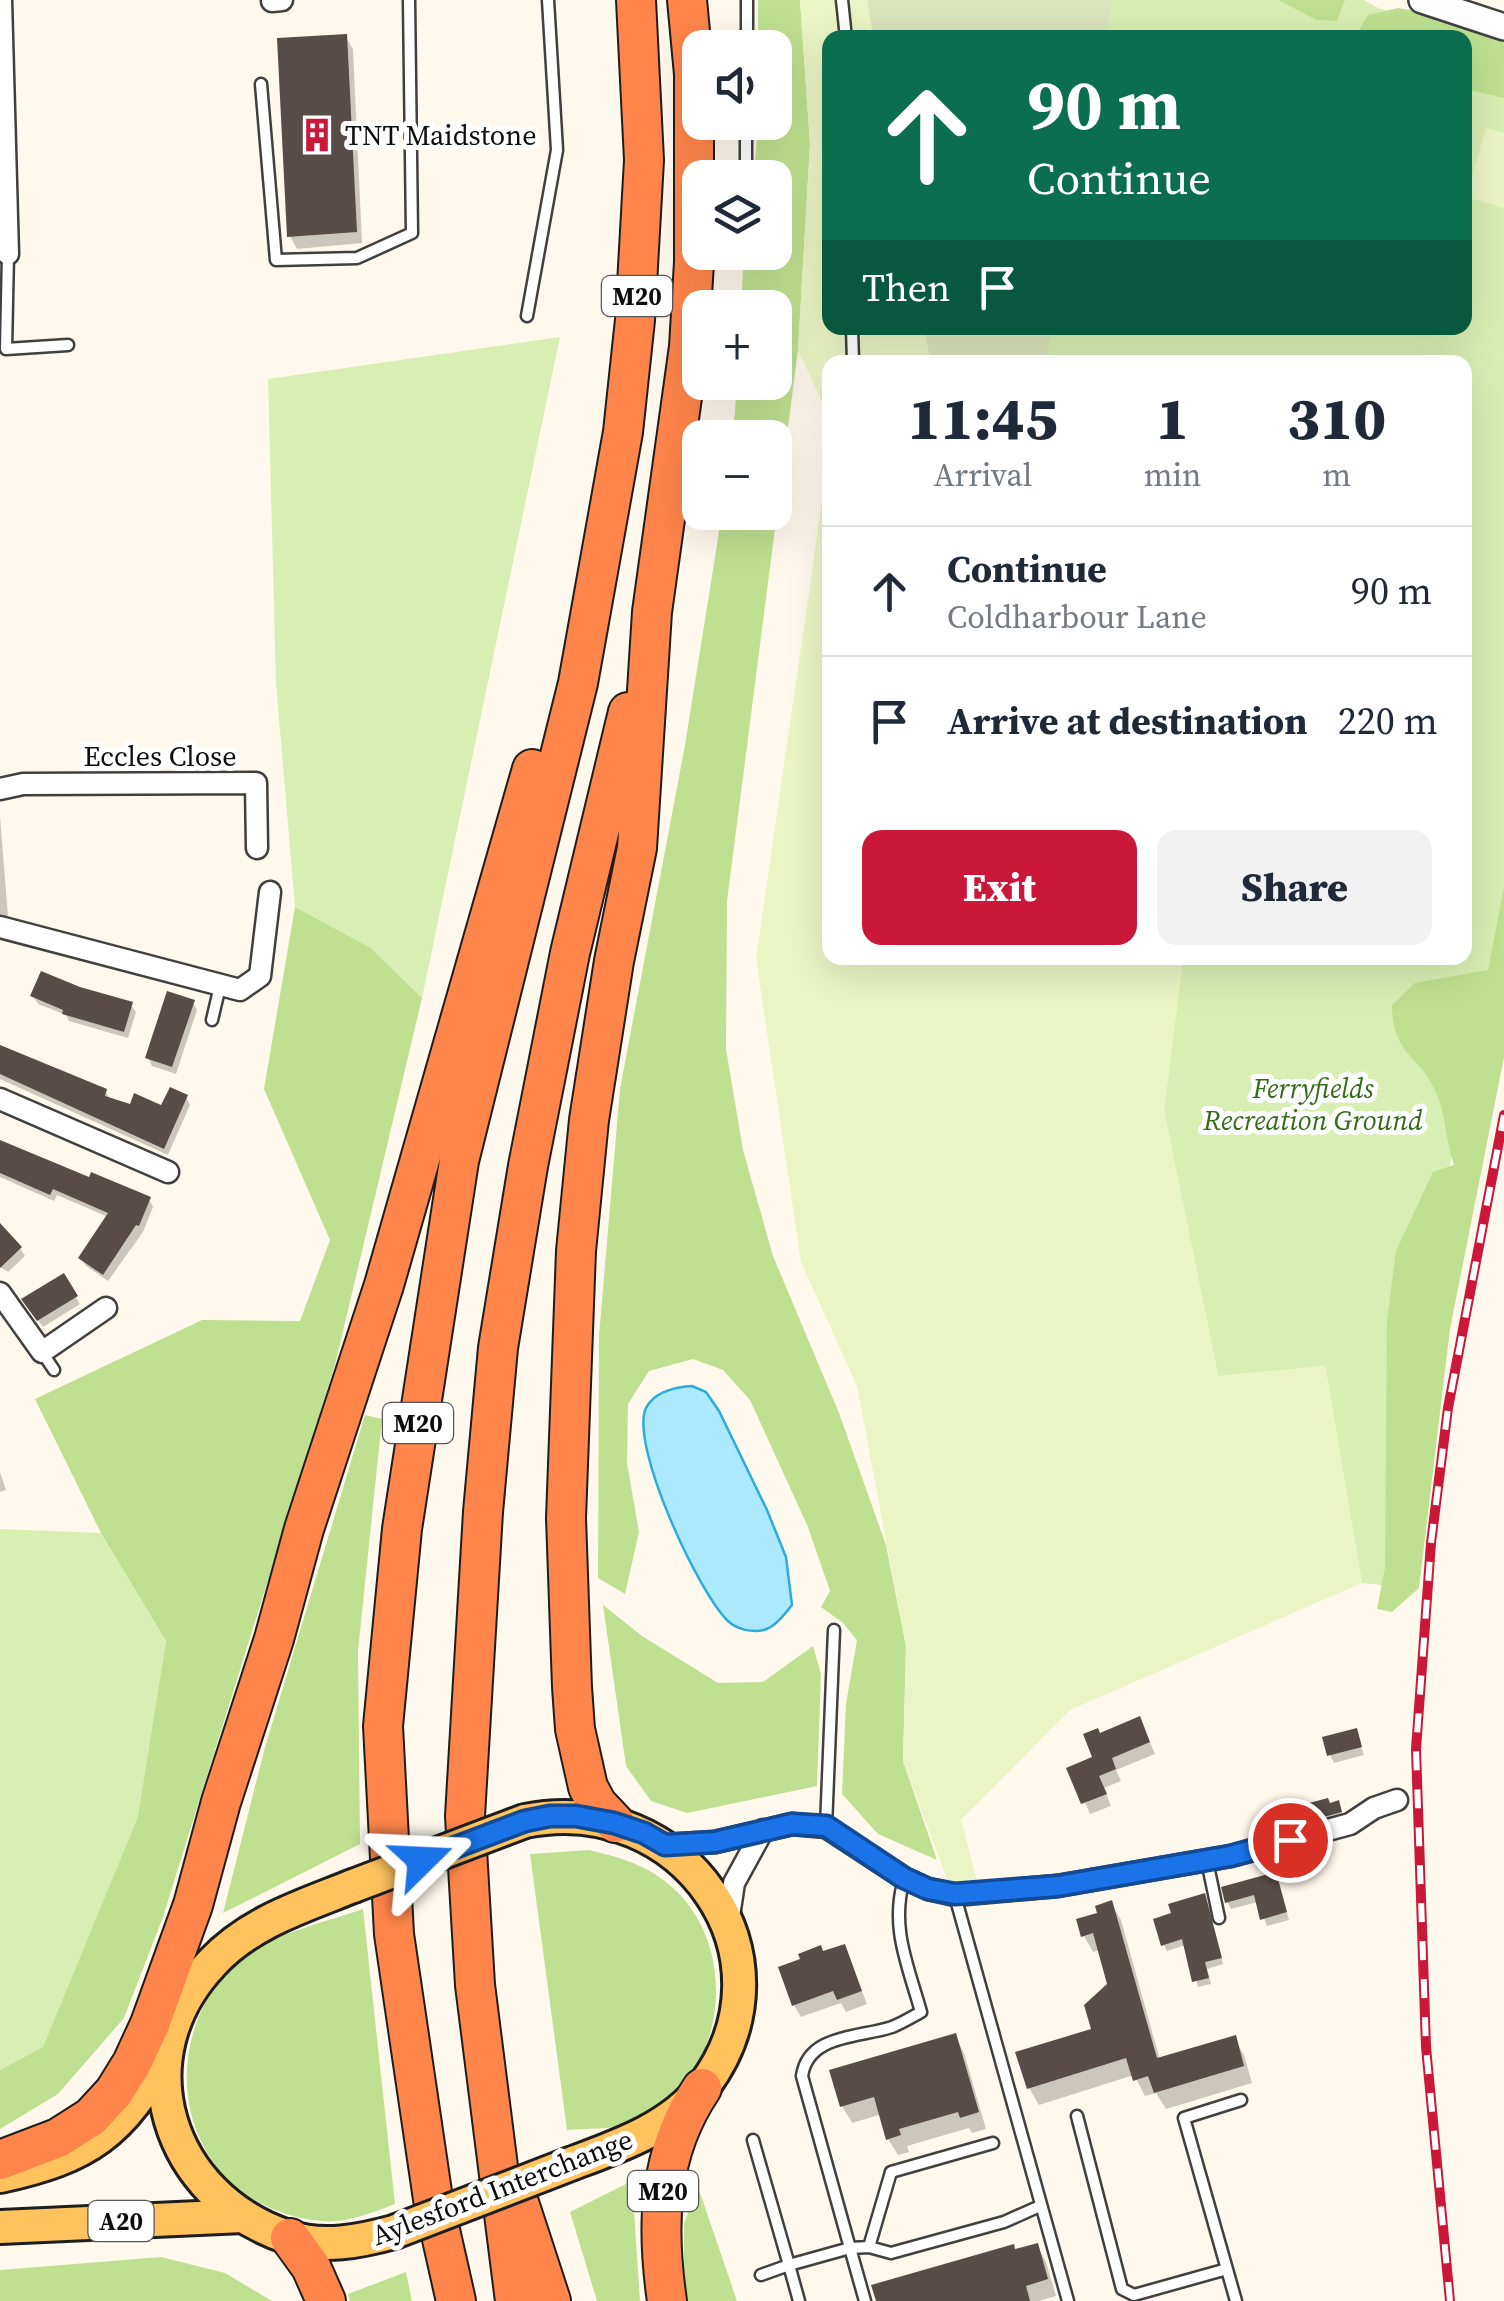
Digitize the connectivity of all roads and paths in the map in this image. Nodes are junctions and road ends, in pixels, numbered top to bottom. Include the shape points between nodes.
1 (1, 0) edge
2 (282, 0) edge
3 (408, 0) edge
4 (548, 0) edge
5 (636, 0) edge
6 (687, 0) edge
7 (748, 0) edge
8 (842, 0) edge
9 (1422, 0) edge
10 (272, 1) edge
11 (1504, 27) edge
12 (747, 30) edge
13 (845, 30) edge
14 (261, 84) dead end
15 (8, 254) joint
16 (527, 316) dead end
17 (68, 344) dead end
18 (600, 557) junction
19 (652, 612) junction
20 (0, 789) edge
21 (257, 848) dead end
22 (270, 892) dead end
23 (0, 927) edge
24 (220, 986) junction
25 (212, 1020) dead end
26 (0, 1100) edge
27 (168, 1172) dead end
28 (0, 1293) edge
29 (106, 1308) dead end
30 (834, 1630) dead end
31 (1397, 1800) dead end
32 (614, 1823) junction
33 (826, 1826) junction
34 (763, 1830) junction
35 (665, 1845) junction
36 (1207, 1860) junction
37 (904, 1878) junction
38 (955, 1894) junction
39 (193, 1905) junction
40 (1218, 1918) dead end
41 (728, 1924) junction
42 (174, 2016) junction
43 (165, 2053) junction
44 (702, 2088) junction
45 (1240, 2100) dead end
46 (1078, 2116) dead end
47 (491, 2124) junction
48 (753, 2140) dead end
49 (993, 2143) dead end
50 (0, 2160) edge
51 (0, 2176) edge
52 (1040, 2206) junction
53 (242, 2216) junction
54 (0, 2226) edge
55 (290, 2238) junction
56 (869, 2247) junction
57 (850, 2248) junction
58 (789, 2265) junction
59 (1226, 2269) junction
60 (761, 2274) dead end
61 (326, 2301) edge
62 (456, 2301) edge
63 (516, 2301) edge
64 (551, 2301) edge
65 (667, 2301) edge
66 (799, 2301) edge
67 (865, 2301) edge
68 (1068, 2301) edge
69 (1236, 2301) edge

1 - 15 street
2 - 10 street
3 - 14 lane via 412,233 357,258 276,260
4 - 16 lane via 557,150
5 - 18 highway, M20 via 644,160 636,320
6 - 19 highway, M20 via 694,74 694,262 689,347
7 - 12 lane
8 - 13 lane
9 - 11 street
15 - 17 lane via 6,348
18 - 39 highway, M20
18 - 62 highway, M20 via 578,683 459,1162 402,1529 384,1726 394,1934
19 - 32 highway, M20 via 637,848 589,1120 578,1232 566,1518 575,1729 588,1787
19 - 47 highway, M20 via 570,953 498,1348 465,1816
20 - 21 street, Eccles Close via 256,783
22 - 24 street via 260,976 240,990
23 - 24 street
24 - 25 lane
26 - 27 street
28 - 29 street via 48,1361
30 - 33 lane
31 - 36 street via 1350,1824
32 - 35 main road, Aylesford Interchange
32 - 42 main road, Aylesford Interchange, bridge via 576,1816 525,1821 288,1912 236,1942 194,1984
33 - 34 street
33 - 37 street
34 - 35 street
34 - 41 street via 734,1882
35 - 41 main road, Aylesford Interchange via 702,1881
36 - 38 street via 1058,1886
36 - 40 lane
37 - 38 street
37 - 57 lane via 897,1928 921,2012 830,2042 804,2062 802,2076
38 - 52 lane
39 - 42 highway, M20
39 - 50 highway, M20 via 150,2024 114,2092 58,2138
41 - 44 main road, Aylesford Interchange via 736,1956 734,2015 722,2056
42 - 43 main road, Aylesford Interchange
43 - 51 main road via 132,2108 110,2130 43,2166
43 - 53 main road, Aylesford Interchange via 165,2094 182,2150 198,2176
44 - 55 main road, Aylesford Interchange, bridge via 644,2134 394,2232 345,2242
44 - 65 highway, M20 via 677,2131 663,2182
45 - 59 lane via 1184,2118
46 - 59 lane via 1122,2289 1134,2295
47 - 63 highway, M20
47 - 64 highway, M20
48 - 58 lane
49 - 56 lane via 890,2172
52 - 56 lane via 891,2253
52 - 68 lane
53 - 54 main road, A20
53 - 55 main road, Aylesford Interchange
55 - 61 highway
56 - 57 lane
57 - 58 lane
57 - 67 lane
58 - 60 lane
58 - 66 lane
59 - 69 lane

